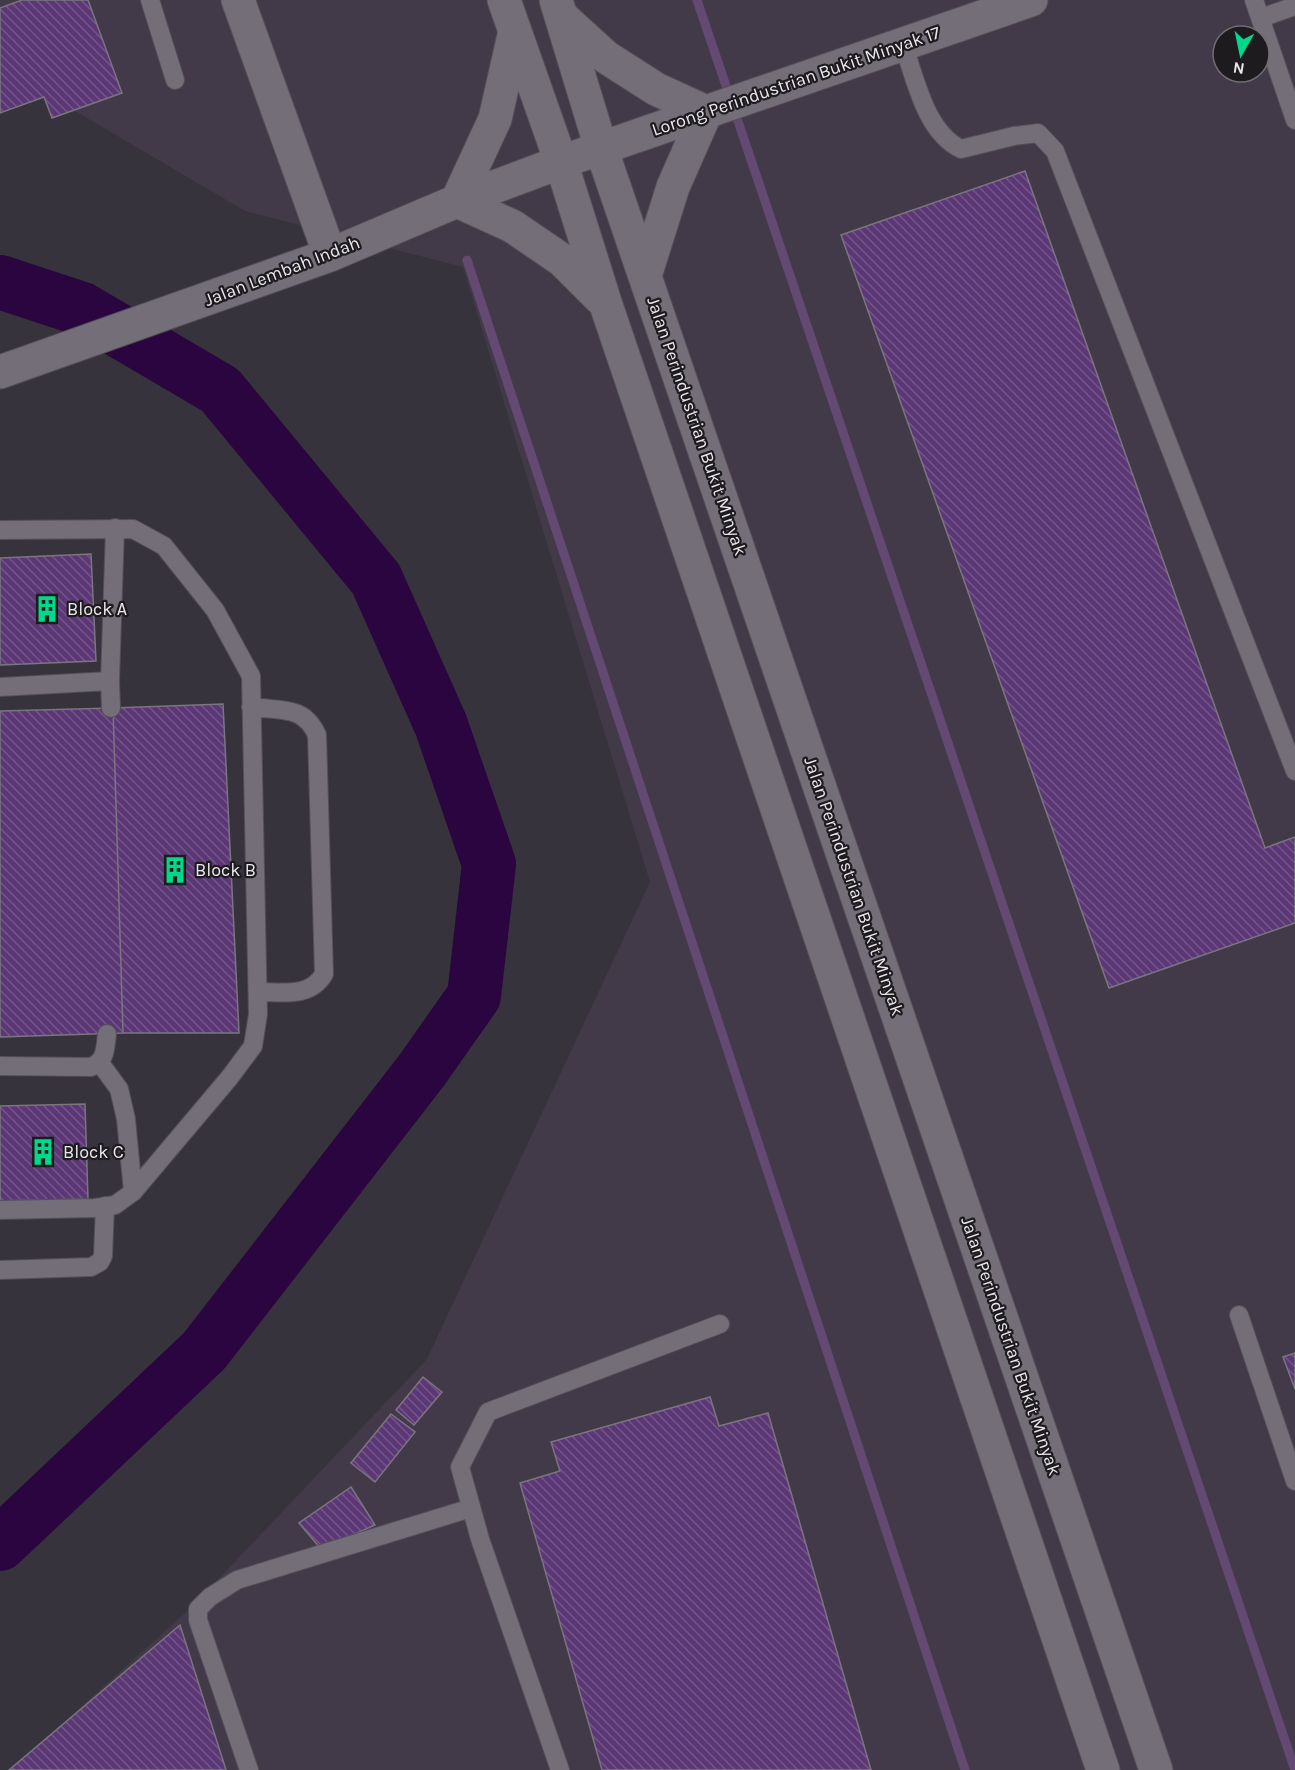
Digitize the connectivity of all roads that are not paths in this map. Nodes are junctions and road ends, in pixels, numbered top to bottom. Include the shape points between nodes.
1 (150, 0) edge
2 (238, 0) edge
3 (504, 0) edge
4 (1031, 0) edge
5 (1254, 0) edge
6 (990, 6) edge
7 (1295, 6) edge
8 (559, 9) edge
9 (1262, 18) junction
10 (515, 31) junction
11 (903, 44) junction
12 (175, 80) dead end
13 (724, 107) junction
14 (1295, 120) edge
15 (602, 148) junction
16 (561, 162) junction
17 (457, 201) junction
18 (330, 255) junction
19 (645, 276) junction
20 (605, 302) junction
21 (15, 367) edge
22 (115, 528) junction
23 (0, 530) edge
24 (110, 681) junction
25 (0, 687) edge
26 (251, 707) junction
27 (111, 708) dead end
28 (1295, 771) edge
29 (258, 992) junction
30 (107, 1034) dead end
31 (100, 1063) junction
32 (0, 1066) edge
33 (133, 1192) junction
34 (105, 1206) junction
35 (0, 1209) edge
36 (0, 1270) edge
37 (1239, 1315) dead end
38 (720, 1324) dead end
39 (1295, 1481) edge
40 (471, 1508) junction
41 (249, 1770) edge
42 (560, 1770) edge
43 (1103, 1770) edge
44 (1156, 1770) edge

1 - 12 lane
2 - 18 main road
3 - 10 main road
4 - 6 main road, Lorong Perindustrian Bukit Minyak 17
5 - 9 lane
6 - 11 main road, Lorong Perindustrian Bukit Minyak 17
7 - 9 lane
8 - 13 main road via 606,57 656,88
8 - 15 main road, Jalan Perindustrian Bukit Minyak
9 - 14 lane
10 - 16 main road
10 - 17 main road via 495,119
11 - 13 main road, Lorong Perindustrian Bukit Minyak 17
11 - 28 lane via 928,114 947,142 961,149 1038,134 1054,151
13 - 15 main road, Lorong Perindustrian Bukit Minyak 17
13 - 19 main road via 673,187
15 - 16 main road, Lorong Perindustrian Bukit Minyak 17
15 - 19 main road, Jalan Perindustrian Bukit Minyak
16 - 17 main road, Jalan Lembah Indah
16 - 20 main road
17 - 18 main road, Jalan Lembah Indah
17 - 20 main road via 512,226 562,260
18 - 21 main road, Jalan Lembah Indah
19 - 44 main road, Jalan Perindustrian Bukit Minyak
20 - 43 main road
22 - 23 lane
22 - 24 lane
22 - 26 lane via 133,529 164,546 215,610 250,676
24 - 25 lane
24 - 27 lane
26 - 29 lane
26 - 29 lane via 300,714 310,720 316,735 324,974 307,992
29 - 33 lane via 253,1046
30 - 31 lane
31 - 32 lane via 91,1067
31 - 33 lane via 119,1089
33 - 34 lane
34 - 35 lane
34 - 36 lane via 104,1256 100,1262 91,1267
37 - 39 lane
38 - 40 lane via 488,1412 460,1467
40 - 41 lane via 237,1580 198,1609 198,1620
40 - 42 lane

